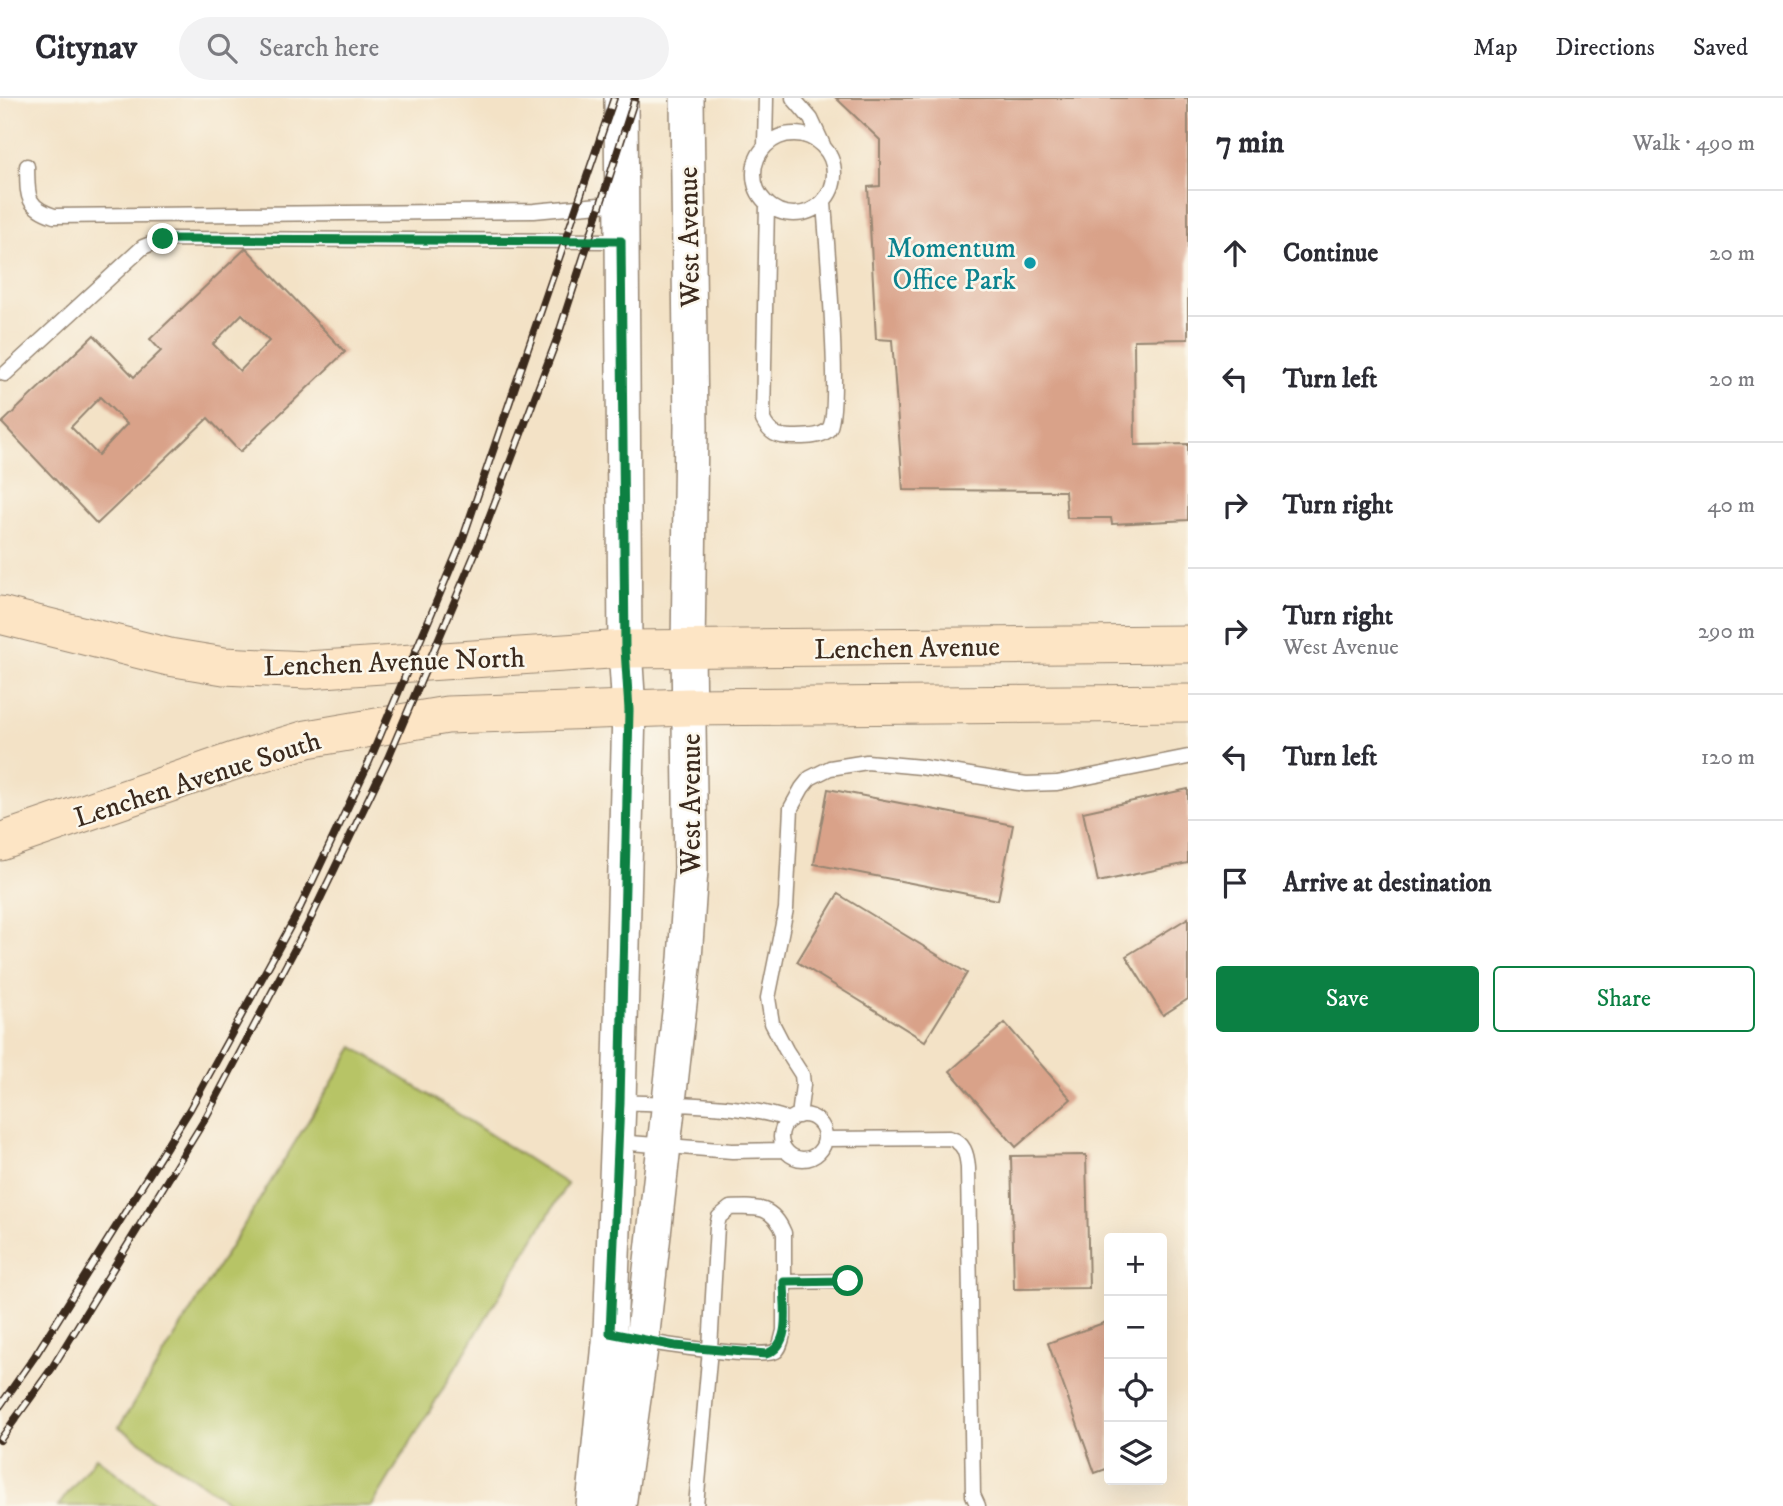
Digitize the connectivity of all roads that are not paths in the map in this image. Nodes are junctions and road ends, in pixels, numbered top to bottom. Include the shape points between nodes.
1 (621, 98) edge
2 (687, 98) edge
3 (766, 98) edge
4 (793, 98) edge
5 (822, 145) junction
6 (765, 146) junction
7 (27, 166) dead end
8 (824, 202) junction
9 (621, 203) junction
10 (766, 203) junction
11 (621, 241) junction
12 (5, 374) dead end
13 (0, 615) edge
14 (1188, 644) edge
15 (625, 649) junction
16 (688, 650) junction
17 (1188, 703) edge
18 (690, 707) junction
19 (629, 710) junction
20 (1188, 757) edge
21 (0, 842) edge
22 (620, 1102) junction
23 (668, 1105) junction
24 (794, 1118) junction
25 (825, 1139) junction
26 (617, 1142) junction
27 (662, 1146) junction
28 (785, 1150) junction
29 (848, 1281) dead end
30 (784, 1282) junction
31 (626, 1337) junction
32 (710, 1349) junction
33 (593, 1506) edge
34 (619, 1506) edge
35 (696, 1506) edge
36 (978, 1506) edge

1 - 9 street, West Avenue
2 - 16 street, West Avenue
3 - 6 lane
4 - 5 lane via 811,119
5 - 6 lane via 800,134 787,134
5 - 8 lane via 835,167 835,180
6 - 10 lane via 754,168 754,181
7 - 9 lane via 30,202 54,216 534,211
8 - 10 lane via 802,214 777,211
8 - 10 lane via 833,416 829,428 805,437 780,437 769,432 763,420
9 - 11 street, West Avenue
11 - 12 lane via 152,241
11 - 15 street, West Avenue
13 - 15 main road, Lenchen Avenue North via 224,666 307,670
14 - 16 main road, Lenchen Avenue
15 - 16 main road, Lenchen Avenue
15 - 19 street, West Avenue
16 - 18 street, West Avenue
17 - 18 main road, Lenchen Avenue
18 - 19 main road, Lenchen Avenue South
18 - 23 street, West Avenue via 691,869
19 - 21 main road, Lenchen Avenue South via 447,715 307,739
19 - 22 street, West Avenue
20 - 24 lane via 1057,783 1026,784 867,762 830,768 810,778 791,808 786,909 768,998 772,1023 802,1075
22 - 23 lane
22 - 26 street, West Avenue
23 - 24 lane via 740,1108
23 - 27 street, West Avenue
24 - 25 lane via 810,1116 820,1123
24 - 28 lane via 782,1131
25 - 28 lane via 820,1151 809,1158 796,1158
25 - 36 lane via 949,1138 964,1148 968,1168 972,1494
26 - 27 lane
26 - 31 street, West Avenue
27 - 28 lane
27 - 31 street, West Avenue
29 - 30 lane
30 - 32 lane via 784,1331 775,1351
30 - 32 lane via 783,1233 778,1219 759,1208 725,1210 716,1226
31 - 32 lane
31 - 33 street, West Avenue
31 - 34 street, West Avenue
32 - 35 lane

